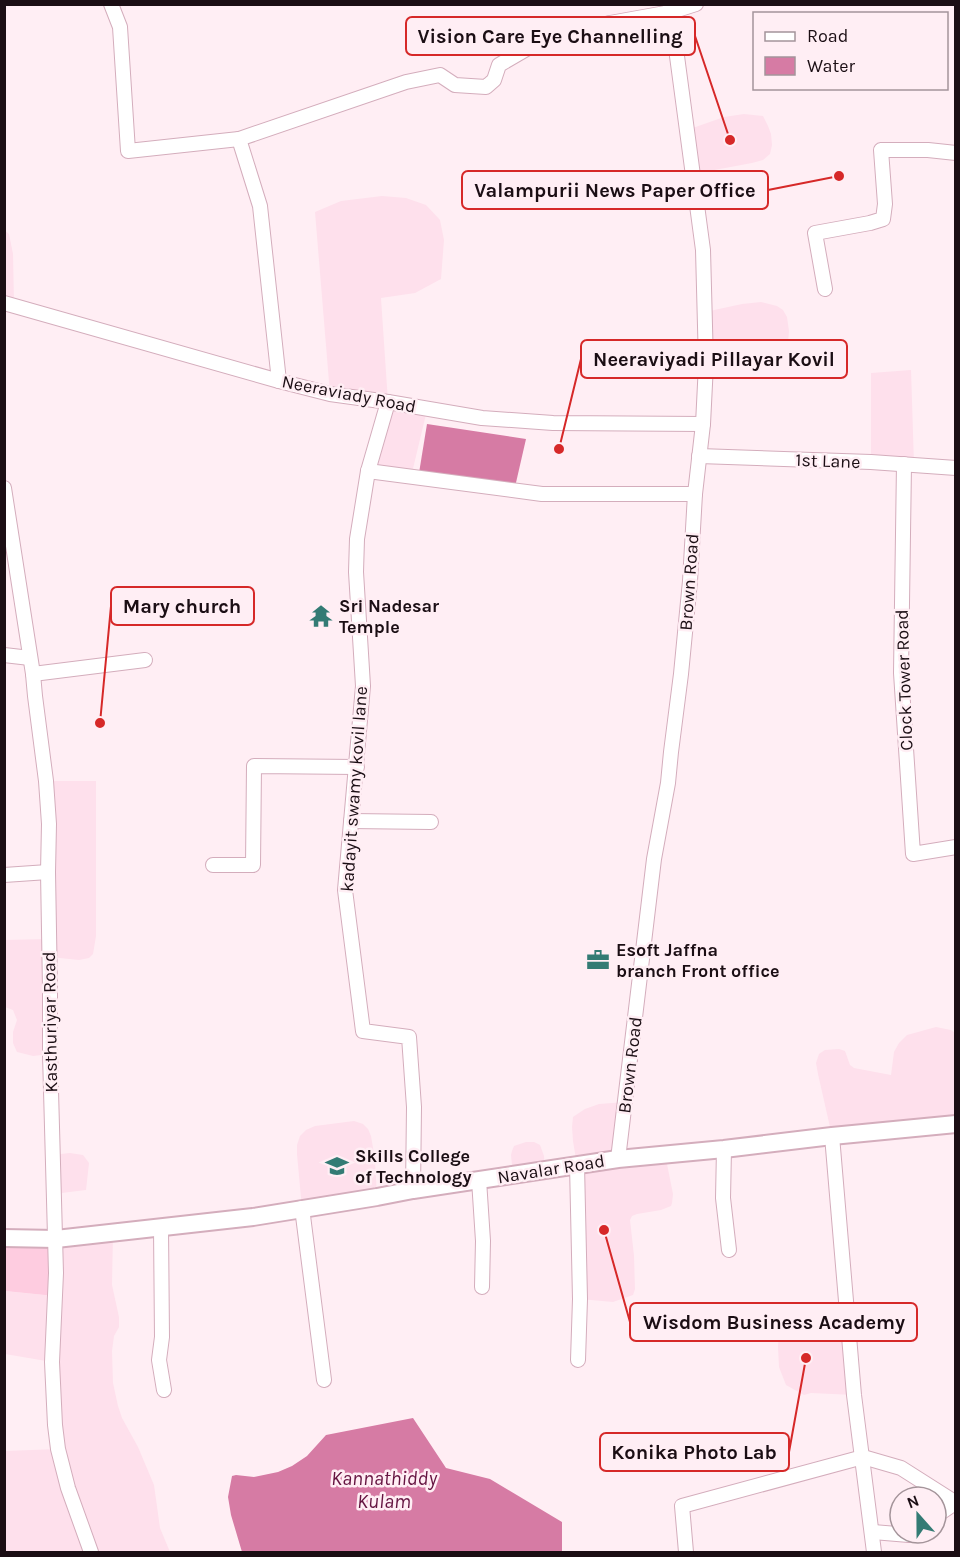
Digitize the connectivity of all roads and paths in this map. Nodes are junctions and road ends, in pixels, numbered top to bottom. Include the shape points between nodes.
1 (111, 4) edge
2 (696, 4) edge
3 (670, 8) edge
4 (239, 139) junction
5 (956, 153) edge
6 (825, 289) dead end
7 (4, 303) edge
8 (279, 381) junction
9 (388, 402) junction
10 (702, 424) junction
11 (699, 456) junction
12 (904, 464) junction
13 (956, 468) edge
14 (368, 471) junction
15 (4, 488) edge
16 (695, 494) junction
17 (4, 654) edge
18 (30, 658) junction
19 (145, 660) dead end
20 (33, 674) junction
21 (357, 767) junction
22 (351, 821) junction
23 (431, 822) dead end
24 (956, 847) edge
25 (213, 864) dead end
26 (48, 872) junction
27 (4, 875) edge
28 (956, 1124) edge
29 (832, 1136) junction
30 (724, 1149) junction
31 (618, 1159) junction
32 (577, 1165) junction
33 (479, 1180) junction
34 (413, 1182) junction
35 (302, 1208) junction
36 (161, 1228) junction
37 (4, 1238) edge
38 (56, 1239) junction
39 (729, 1250) dead end
40 (482, 1287) dead end
41 (578, 1360) dead end
42 (324, 1380) dead end
43 (164, 1390) dead end
44 (863, 1457) junction
45 (955, 1503) edge
46 (873, 1532) junction
47 (888, 1533) edge
48 (89, 1552) edge
49 (686, 1552) edge
50 (874, 1552) edge

1 - 4 street via 120,27 128,152
2 - 3 street
3 - 4 street via 535,44 499,65 494,80 486,87 455,85 440,75 406,82
3 - 10 street, Brown Road via 703,250 706,364
4 - 8 street via 260,206
5 - 6 street via 881,150 883,219 815,233
7 - 8 street, Neeraviady Road
8 - 9 street, Neeraviady Road via 330,394
9 - 10 street, Neeraviady Road via 482,418 553,423
9 - 14 street, kadayit swamy kovil lane
10 - 11 street, Brown Road
11 - 12 street, 1st Lane
11 - 16 street, Brown Road
12 - 13 street, 1st Lane
12 - 24 street, Clock Tower Road via 901,674 913,854
14 - 16 street via 542,494
14 - 21 street, kadayit swamy kovil lane via 357,539 363,686
15 - 18 street, Kasthuriyar Road
16 - 31 street, Brown Road via 681,674
17 - 18 street
18 - 20 street, Kasthuriyar Road
19 - 20 street
20 - 26 street, Kasthuriyar Road via 46,781
21 - 22 street, kadayit swamy kovil lane
21 - 25 street via 254,766 253,865
22 - 23 street
22 - 34 street, kadayit swamy kovil lane via 345,890 363,1031 409,1037 414,1107
26 - 27 street
26 - 38 street, Kasthuriyar Road
28 - 29 street, Navalar Road
29 - 30 street, Navalar Road
29 - 44 street
30 - 31 street, Navalar Road
30 - 39 street via 723,1198
31 - 32 street, Navalar Road
32 - 33 street, Navalar Road
32 - 41 street
33 - 34 street, Navalar Road
33 - 40 street
34 - 35 street, Navalar Road via 377,1197
35 - 36 street, Navalar Road
35 - 42 street
36 - 38 street, Navalar Road
36 - 43 street via 159,1360
37 - 38 street, Navalar Road
38 - 48 street, Kasthuriyar Road via 52,1362 56,1435
44 - 45 street via 901,1468
44 - 46 street
44 - 49 street via 682,1506
46 - 47 street
46 - 50 street

